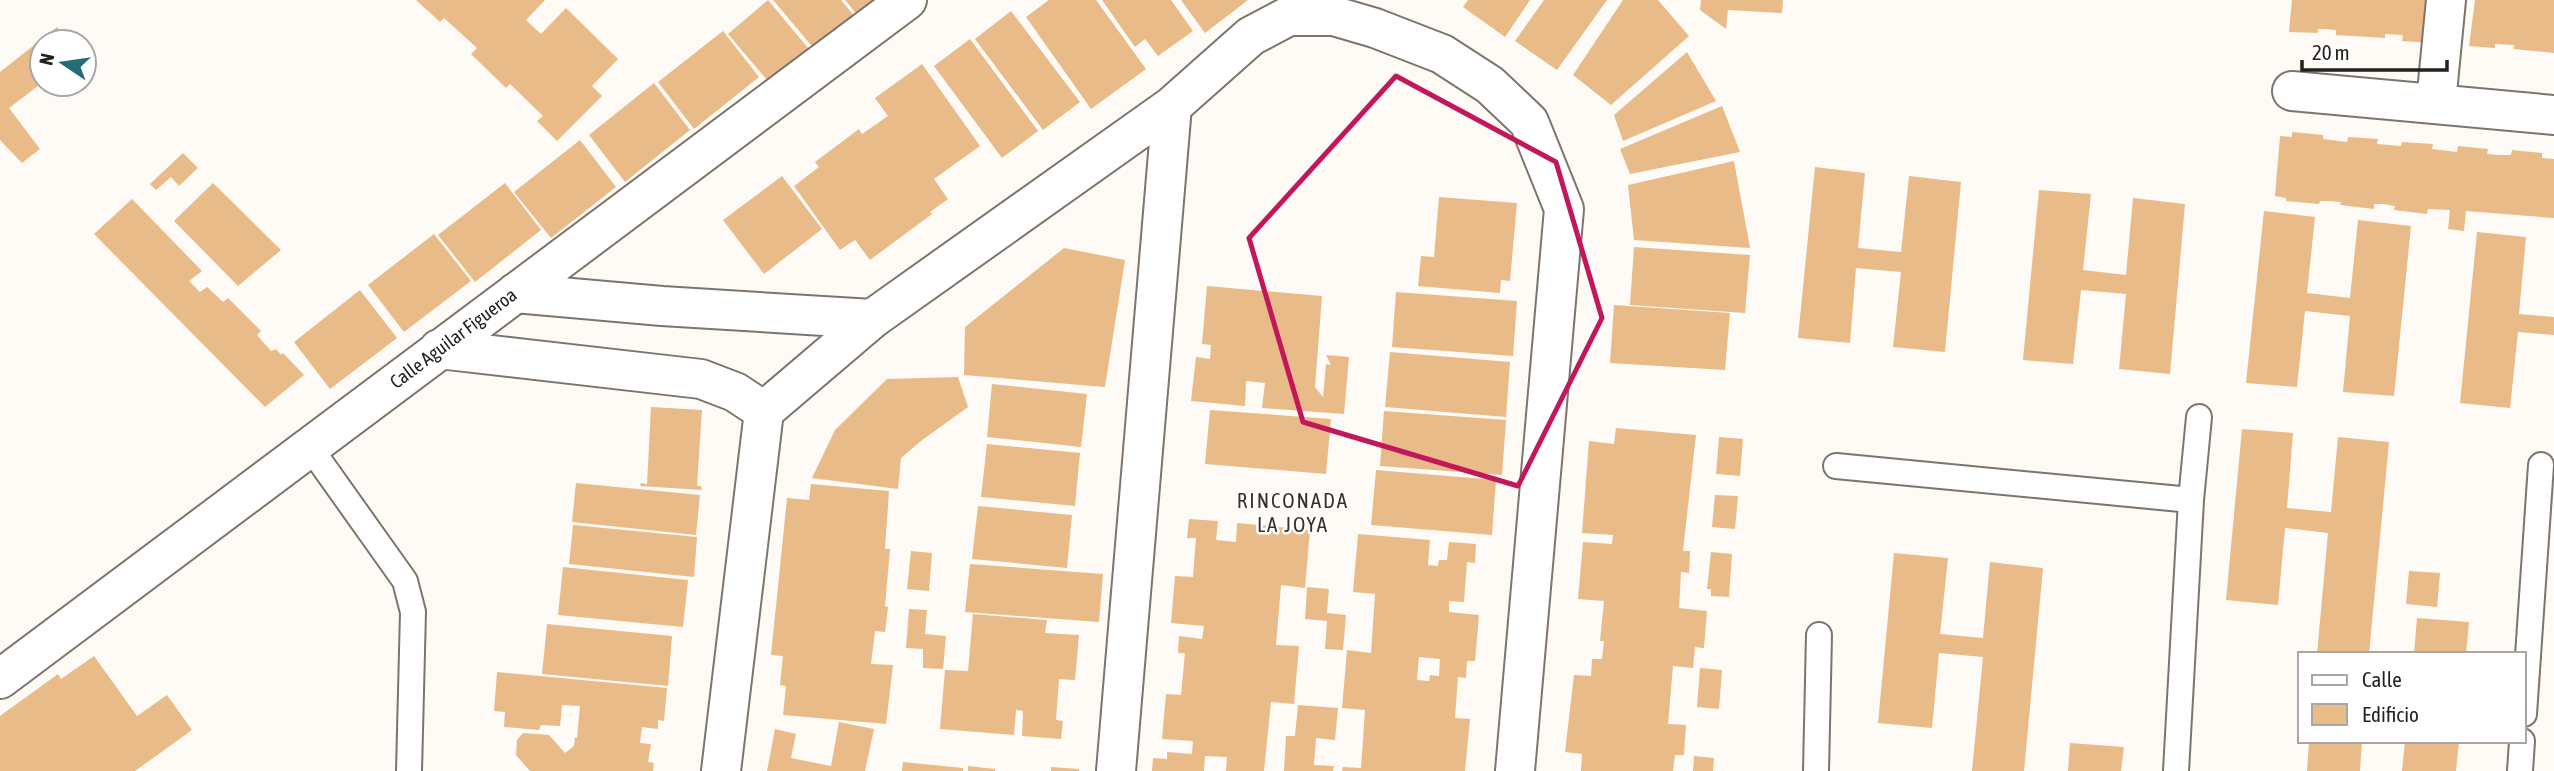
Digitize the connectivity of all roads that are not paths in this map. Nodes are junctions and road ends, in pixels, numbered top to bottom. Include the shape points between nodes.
1 (908, 0) edge
2 (2446, 0) edge
3 (2292, 91) dead end
4 (2436, 103) junction
5 (1172, 106) junction
6 (2554, 115) edge
7 (515, 293) junction
8 (872, 319) junction
9 (439, 349) junction
10 (764, 411) junction
11 (2199, 417) dead end
12 (309, 446) junction
13 (2541, 465) dead end
14 (1836, 466) dead end
15 (2191, 499) junction
16 (1819, 635) dead end
17 (0, 678) edge
18 (2526, 685) edge
19 (2522, 743) edge
20 (408, 771) edge
21 (721, 771) edge
22 (1116, 771) edge
23 (1515, 771) edge
24 (1816, 771) edge
25 (2176, 771) edge
26 (2520, 771) edge

1 - 7 street, Calle Aguilar Figueroa
2 - 4 street
3 - 4 street
4 - 6 street
5 - 8 street
5 - 22 street
5 - 23 street via 1251,36 1289,16 1334,16 1442,54 1490,85 1529,122 1564,209
7 - 8 street
7 - 9 street, Calle Aguilar Figueroa
8 - 10 street
9 - 10 street via 701,379
9 - 12 street, Calle Aguilar Figueroa
10 - 21 street
11 - 15 lane
12 - 17 street, Calle Aguilar Figueroa
12 - 20 lane via 405,581 410,596
13 - 18 lane
14 - 15 lane
15 - 25 lane
16 - 24 lane
19 - 26 lane

